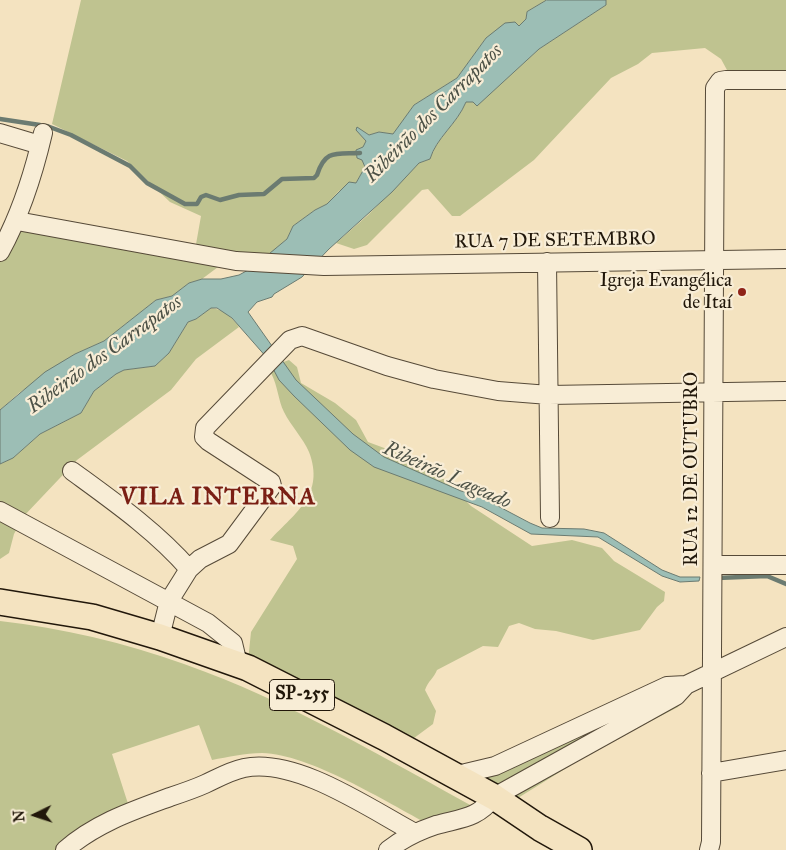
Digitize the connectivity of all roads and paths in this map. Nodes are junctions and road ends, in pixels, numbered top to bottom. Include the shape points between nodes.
1 (786, 80) edge
2 (0, 133) edge
3 (17, 220) junction
4 (0, 252) edge
5 (714, 259) junction
6 (786, 259) edge
7 (547, 262) junction
8 (786, 391) edge
9 (713, 393) junction
10 (549, 395) junction
11 (72, 471) dead end
12 (0, 511) edge
13 (550, 518) dead end
14 (713, 565) junction
15 (786, 565) edge
16 (189, 570) junction
17 (170, 601) junction
18 (0, 602) edge
19 (160, 637) junction
20 (786, 637) edge
21 (238, 664) junction
22 (712, 673) junction
23 (686, 685) junction
24 (786, 760) edge
25 (711, 773) junction
26 (453, 776) junction
27 (494, 796) junction
28 (415, 833) junction
29 (714, 847) edge
30 (65, 850) edge
31 (388, 850) edge
32 (579, 850) edge

1 - 5 street, RUA 12 DE OUTUBRO via 726,80 720,81 715,88
2 - 3 street via 41,139
3 - 4 street
3 - 7 street, RUA 7 DE SETEMBRO via 253,262 324,266
5 - 6 street, RUA 7 DE SETEMBRO
5 - 7 street, RUA 7 DE SETEMBRO
5 - 9 street, RUA 12 DE OUTUBRO
7 - 10 street
8 - 9 street
9 - 10 street
9 - 14 street, RUA 12 DE OUTUBRO
10 - 13 street
10 - 16 street via 498,391 434,379 387,366 311,338 296,337 266,363 203,432 208,441 271,482 272,486 229,544 200,559
11 - 16 street via 156,537
12 - 17 street
14 - 15 street
14 - 22 street, RUA 12 DE OUTUBRO
16 - 17 street
17 - 19 street
17 - 21 street via 227,636 237,651
18 - 19 highway, SP-255 via 70,612
19 - 21 highway, SP-255
20 - 22 street
21 - 26 highway, SP-255 via 384,736
22 - 23 street
22 - 25 street, RUA 12 DE OUTUBRO
23 - 26 street via 667,686 495,766
23 - 27 street via 676,696
24 - 25 street
25 - 29 street, RUA 12 DE OUTUBRO
26 - 27 highway, SP-255
27 - 28 street via 485,808 465,818
27 - 32 highway, SP-255
28 - 30 street via 314,778 261,766 233,771 132,810 106,822
28 - 31 street

